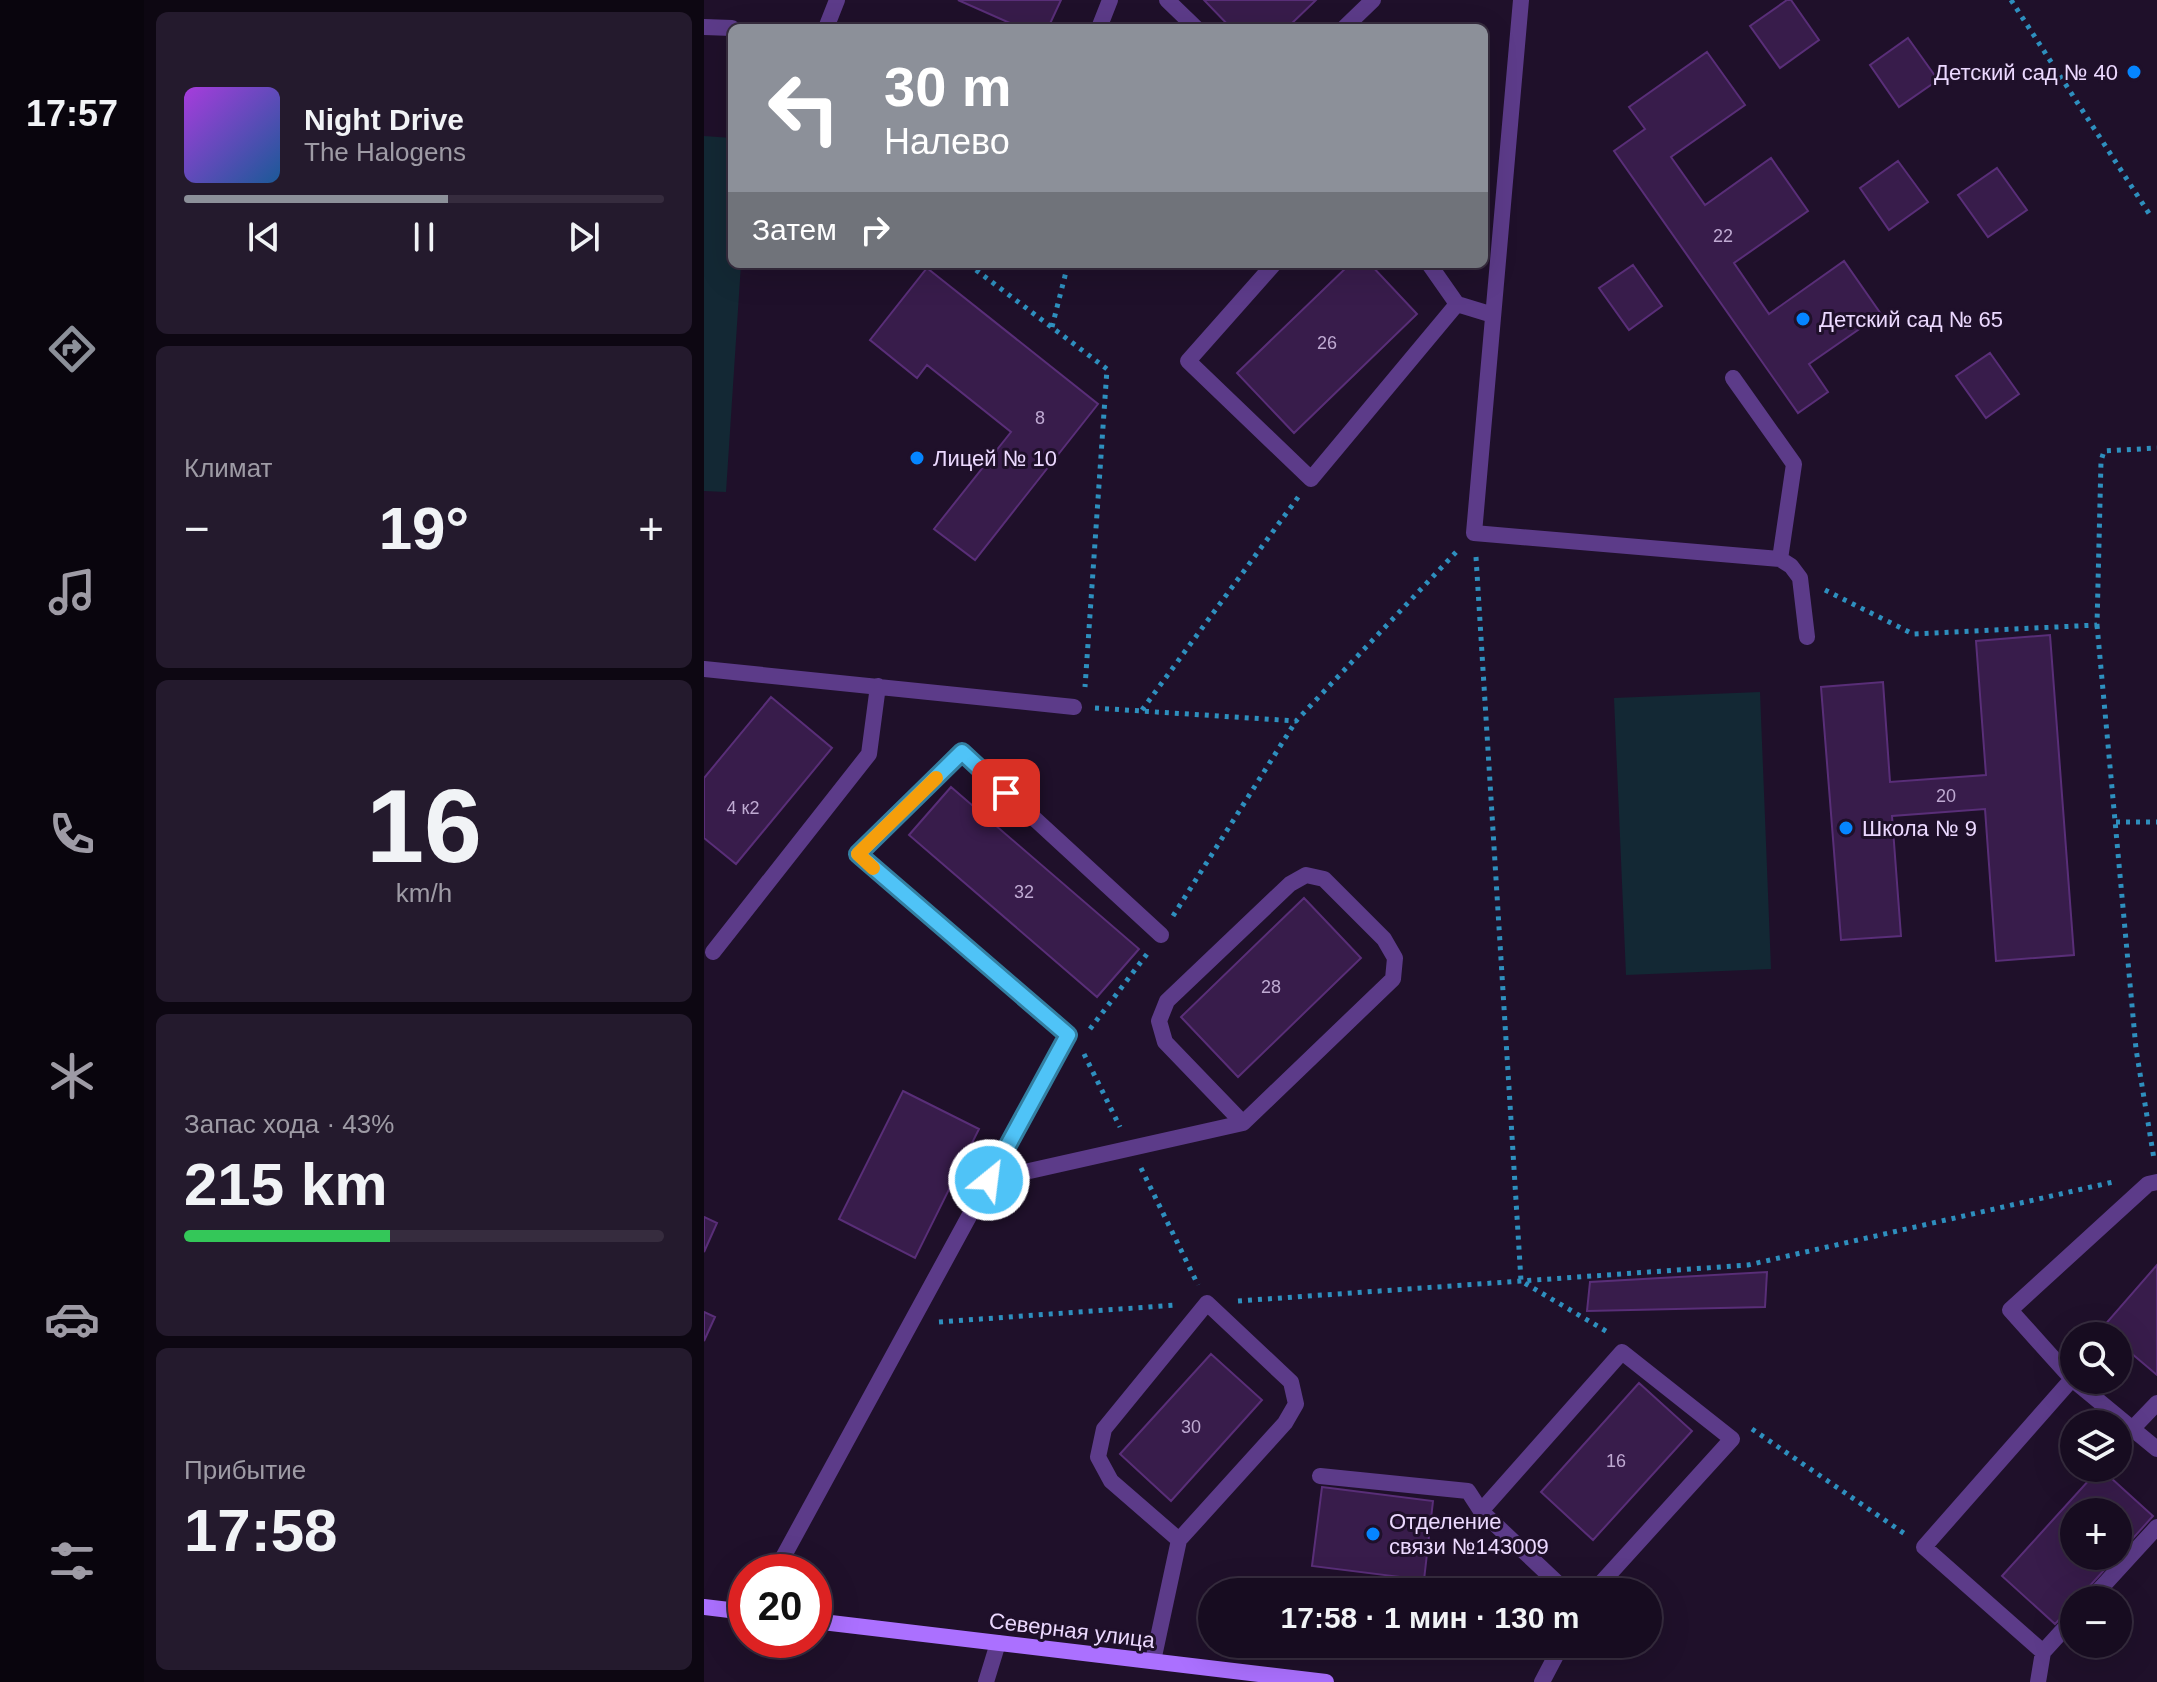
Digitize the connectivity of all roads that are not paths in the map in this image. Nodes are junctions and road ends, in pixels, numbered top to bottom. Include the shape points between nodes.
1 (837, 0) edge
2 (1110, 0) edge
3 (1167, 0) edge
4 (1373, 0) edge
5 (1521, 0) edge
6 (828, 24) edge
7 (1101, 24) edge
8 (1192, 24) edge
9 (1348, 24) edge
10 (704, 27) edge
11 (728, 28) edge
12 (1270, 268) edge
13 (1432, 268) edge
14 (1457, 304) junction
15 (1493, 315) junction
16 (1733, 378) dead end
17 (1780, 559) junction
18 (1807, 637) dead end
19 (704, 669) edge
20 (878, 686) junction
21 (1080, 707) road end
22 (1161, 935) road end
23 (713, 952) dead end
24 (1243, 1123) junction
25 (989, 1180) junction
26 (2157, 1182) edge
27 (2060, 1366) edge
28 (2060, 1393) edge
29 (2091, 1394) edge
30 (2157, 1403) edge
31 (2133, 1428) junction
32 (2157, 1449) edge
33 (1320, 1476) dead end
34 (1481, 1511) junction
35 (2157, 1527) edge
36 (1179, 1540) junction
37 (785, 1554) edge
38 (1552, 1578) edge
39 (1606, 1578) edge
40 (2103, 1586) edge
41 (704, 1607) edge
42 (728, 1610) edge
43 (832, 1623) edge
44 (2060, 1633) edge
45 (998, 1643) junction
46 (2043, 1652) junction
47 (1555, 1658) edge
48 (1153, 1661) junction
49 (986, 1682) edge
50 (1326, 1682) edge
51 (1542, 1682) edge
52 (2038, 1682) edge

1 - 6 street
2 - 7 street
3 - 8 street
4 - 9 street
5 - 15 street
10 - 11 street
12 - 14 street via 1188,361 1311,479
13 - 14 street
14 - 15 street
15 - 17 street via 1474,533
16 - 17 street via 1794,464
17 - 18 street via 1800,578
19 - 20 street
20 - 21 street
20 - 23 street via 869,754
22 - 25 street via 962,752 858,854 1068,1035
24 - 24 street via 1393,979 1395,958 1384,939 1324,879 1306,875 1290,884 1167,1001 1159,1021 1165,1042
24 - 25 street
25 - 37 street
26 - 27 street via 2148,1184 2010,1310
28 - 46 street via 1924,1547
29 - 31 street
30 - 31 street
31 - 32 street
33 - 34 street via 1468,1491
34 - 38 street
34 - 39 street via 1622,1352 1732,1439
35 - 40 street
36 - 36 street via 1285,1423 1296,1404 1291,1382 1207,1303 1104,1429 1098,1457 1111,1481
36 - 48 street
41 - 42 street
43 - 45 street, Северная улица
44 - 46 street
45 - 48 street, Северная улица
45 - 49 street
46 - 52 street
47 - 51 street
48 - 50 street, Северная улица

